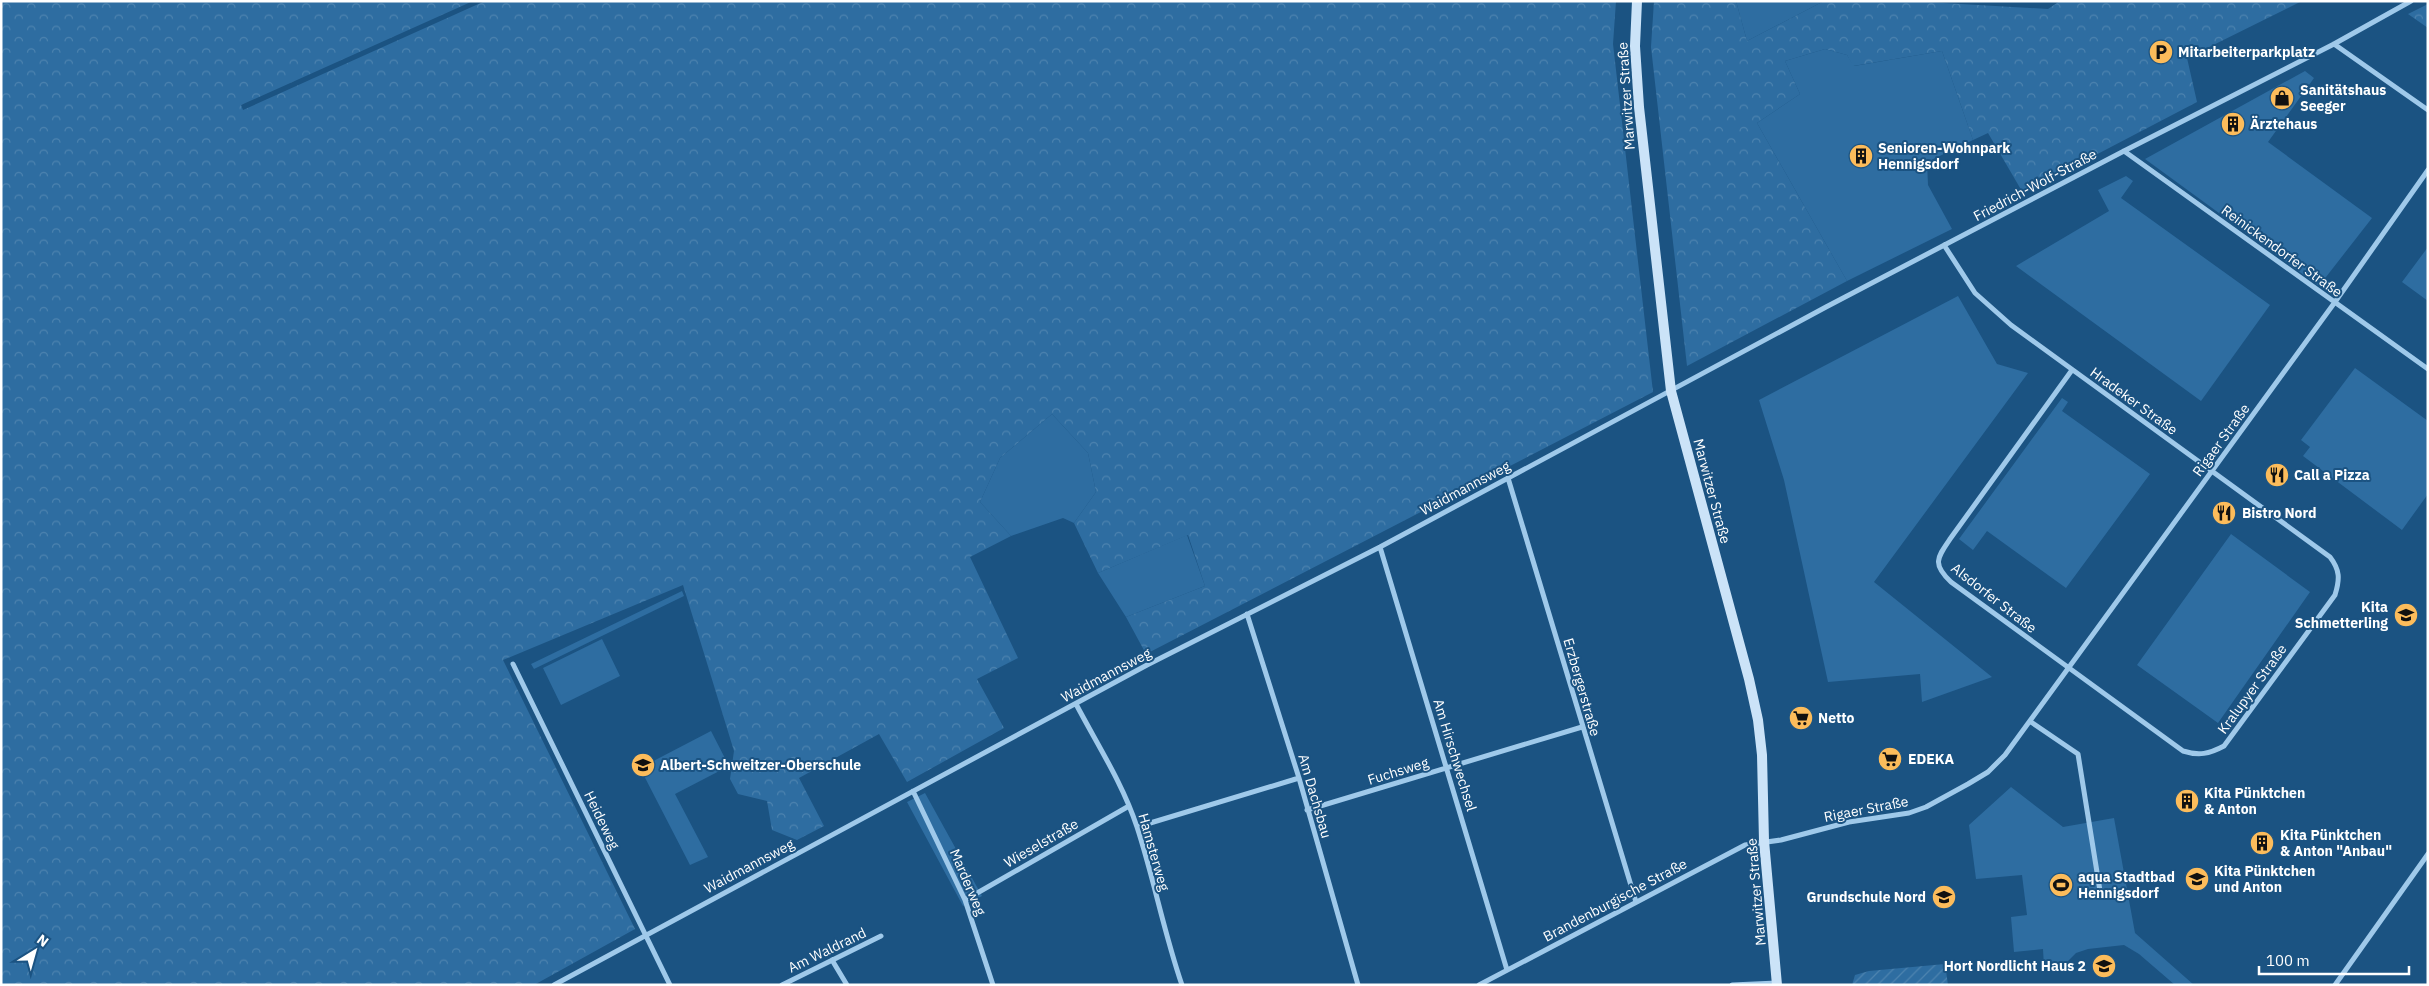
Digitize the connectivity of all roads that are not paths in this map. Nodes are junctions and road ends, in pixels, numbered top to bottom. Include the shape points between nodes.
1 (1637, 1) edge
2 (2411, 1) edge
3 (2334, 44) junction
4 (2428, 110) edge
5 (2124, 151) junction
6 (2428, 170) edge
7 (1944, 245) junction
8 (2335, 302) junction
9 (2428, 369) edge
10 (2072, 370) junction
11 (1671, 391) junction
12 (2212, 470) junction
13 (1508, 478) junction
14 (1380, 547) junction
15 (2330, 557) joint
16 (1247, 614) junction
17 (513, 664) dead end
18 (2070, 668) junction
19 (1076, 704) junction
20 (2031, 722) junction
21 (1582, 727) junction
22 (2183, 750) joint
23 (1447, 767) junction
24 (1299, 778) junction
25 (914, 790) junction
26 (1129, 806) junction
27 (1307, 810) junction
28 (1137, 827) junction
29 (1764, 841) junction
30 (2428, 854) edge
31 (2101, 897) dead end
32 (964, 900) junction
33 (1636, 902) junction
34 (646, 936) junction
35 (881, 936) dead end
36 (832, 960) junction
37 (1507, 970) junction
38 (1777, 984) edge
39 (554, 985) edge
40 (670, 985) edge
41 (782, 985) edge
42 (847, 985) edge
43 (993, 985) edge
44 (1182, 985) edge
45 (1358, 985) edge
46 (1479, 985) edge
47 (1732, 985) edge
48 (2334, 985) edge

1 - 11 main road, Marwitzer Straße via 1635,46 1639,107
2 - 3 street, Friedrich-Wolf-Straße
3 - 4 street
3 - 5 street, Friedrich-Wolf-Straße
5 - 7 street, Friedrich-Wolf-Straße
5 - 8 street, Reinickendorfer Straße
6 - 8 street, Rigaer Straße
7 - 10 street, Hradeker Straße via 1975,294
7 - 11 street, Friedrich-Wolf-Straße
8 - 9 street, Reinickendorfer Straße
8 - 12 street, Rigaer Straße
10 - 12 street, Hradeker Straße
10 - 18 street, Alsdorfer Straße via 1950,539 1938,563 1951,582
11 - 13 street, Waidmannsweg
11 - 29 main road, Marwitzer Straße via 1758,720
12 - 15 street, Hradeker Straße
12 - 18 street, Rigaer Straße
13 - 14 street, Waidmannsweg
13 - 21 street, Erzbergerstraße
14 - 16 street, Waidmannsweg
14 - 23 street, Am Hirschwechsel
15 - 22 street, Kralupyer Straße via 2338,568 2339,583 2335,595 2224,746 2210,753 2196,754
16 - 19 street, Waidmannsweg
16 - 24 street, Am Dachsbau
17 - 34 street, Heideweg
18 - 20 street, Rigaer Straße
18 - 22 street, Alsdorfer Straße
19 - 25 street, Waidmannsweg
19 - 26 street, Hamsterweg
20 - 29 street, Rigaer Straße via 1988,772 1926,807 1781,840
20 - 31 street via 2078,754
21 - 23 street, Fuchsweg
21 - 33 street, Erzbergerstraße
23 - 27 street, Fuchsweg
23 - 37 street, Am Hirschwechsel
24 - 27 street, Am Dachsbau
24 - 28 street
25 - 32 street, Marderweg
25 - 34 street, Waidmannsweg
26 - 28 street, Hamsterweg
26 - 32 street, Wieselstraße
27 - 45 street, Am Dachsbau
28 - 44 street, Hamsterweg
29 - 33 street, Brandenburgische Straße via 1745,845
29 - 38 main road, Marwitzer Straße
30 - 48 street
32 - 43 street, Marderweg
33 - 37 street, Brandenburgische Straße
34 - 39 street, Waidmannsweg
34 - 40 street, Heideweg
35 - 36 street, Am Waldrand
36 - 41 street, Am Waldrand
36 - 42 street
37 - 46 street, Brandenburgische Straße
38 - 47 street

